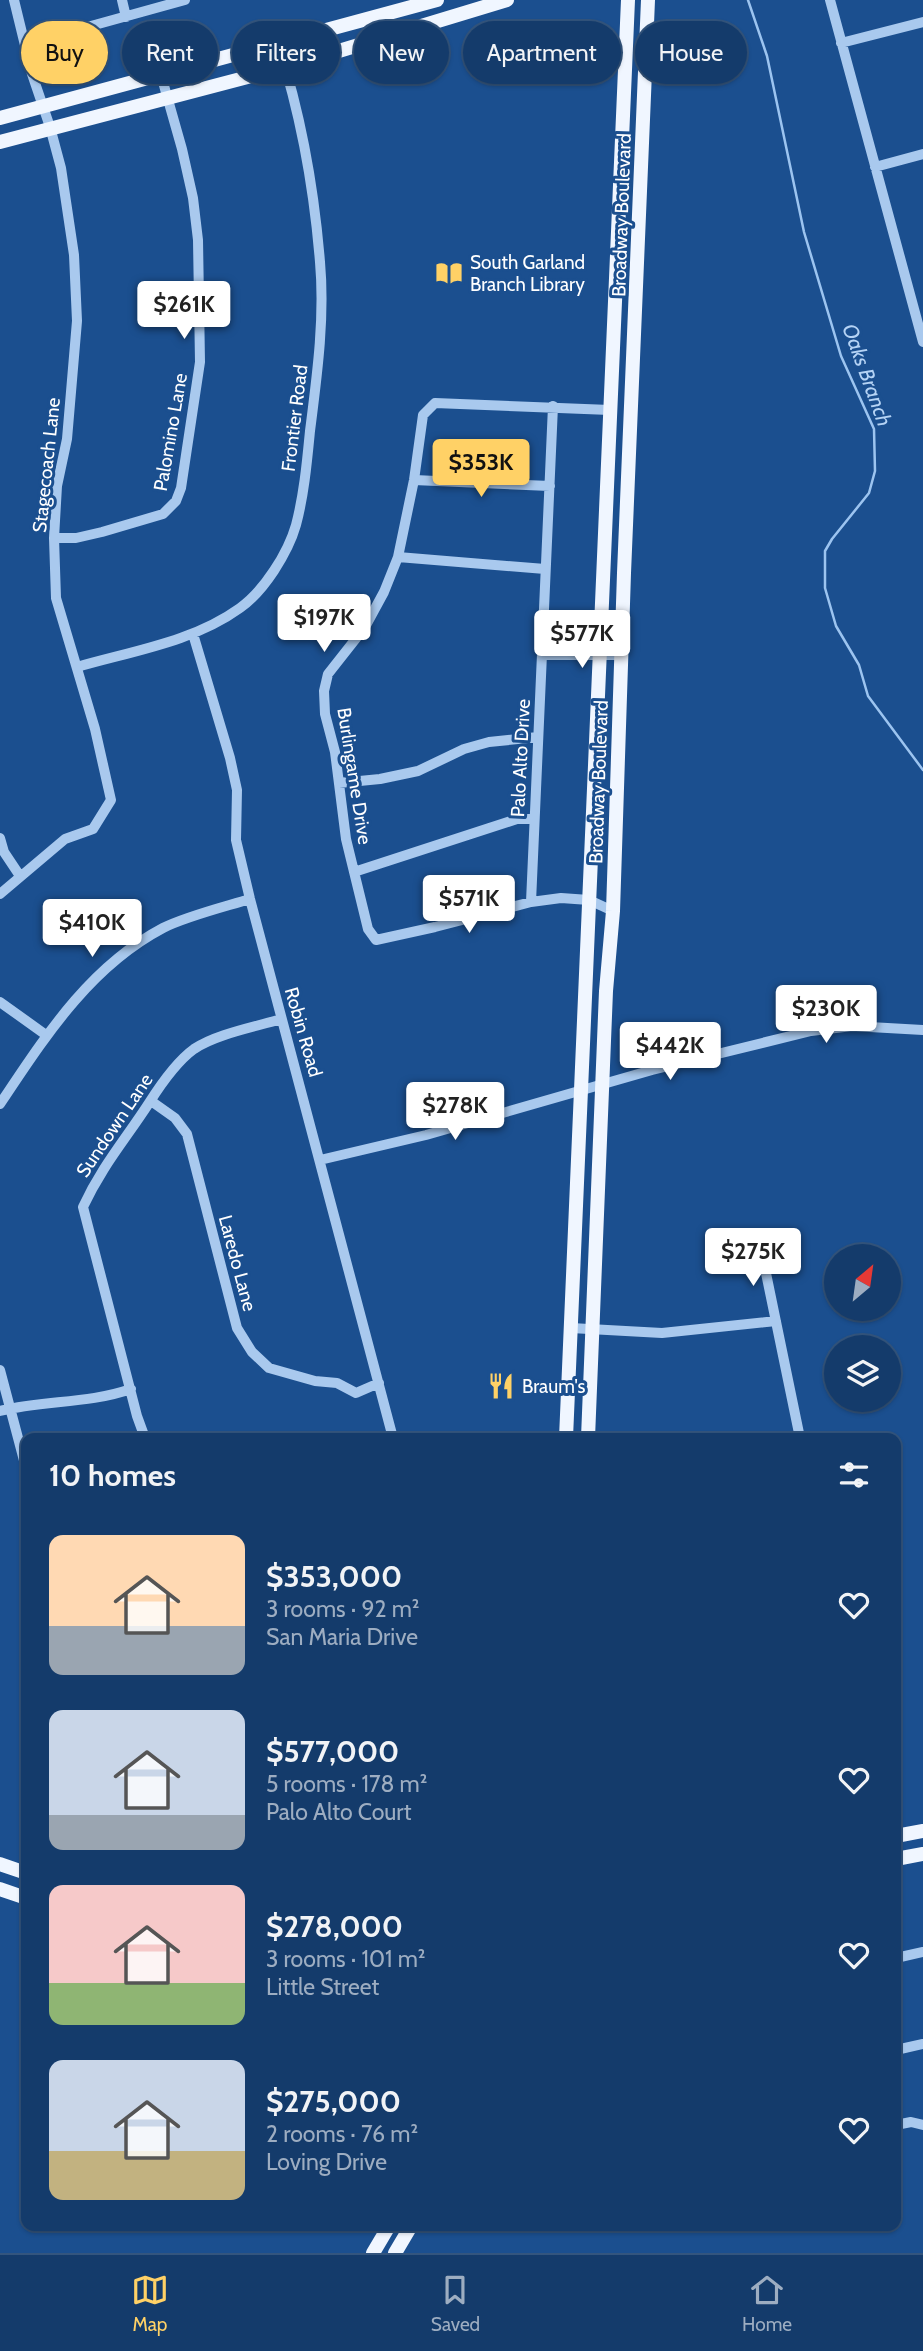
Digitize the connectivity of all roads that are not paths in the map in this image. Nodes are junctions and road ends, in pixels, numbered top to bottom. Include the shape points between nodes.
1 (14, 0) edge
2 (122, 0) edge
3 (185, 0) edge
4 (437, 0) edge
5 (507, 0) edge
6 (648, 0) edge
7 (830, 0) edge
8 (627, 1) edge
9 (458, 6) edge
10 (126, 17) junction
11 (108, 22) edge
12 (923, 22) edge
13 (21, 26) edge
14 (340, 27) edge
15 (841, 43) junction
16 (340, 48) edge
17 (232, 80) edge
18 (35, 84) edge
19 (128, 84) edge
20 (164, 84) edge
21 (291, 84) edge
22 (167, 96) junction
23 (42, 107) junction
24 (0, 118) edge
25 (50, 127) junction
26 (0, 142) edge
27 (923, 154) edge
28 (874, 167) junction
29 (923, 292) edge
30 (910, 296) junction
31 (923, 342) edge
32 (553, 406) junction
33 (610, 410) junction
34 (414, 480) junction
35 (550, 486) junction
36 (54, 538) junction
37 (398, 557) junction
38 (545, 569) junction
39 (193, 634) junction
40 (600, 654) junction
41 (623, 654) junction
42 (543, 655) junction
43 (77, 667) junction
44 (538, 737) junction
45 (339, 783) junction
46 (534, 819) junction
47 (0, 838) edge
48 (354, 872) junction
49 (20, 876) junction
50 (0, 894) edge
51 (250, 899) junction
52 (589, 900) junction
53 (531, 902) junction
54 (613, 911) junction
55 (0, 1002) edge
56 (281, 1019) junction
57 (923, 1030) edge
58 (46, 1035) junction
59 (603, 1083) junction
60 (580, 1089) junction
61 (150, 1101) junction
62 (0, 1104) edge
63 (320, 1160) junction
64 (761, 1249) dead end
65 (776, 1321) junction
66 (571, 1328) junction
67 (593, 1330) junction
68 (0, 1370) edge
69 (379, 1383) junction
70 (131, 1389) junction
71 (5, 1410) edge
72 (143, 1433) edge
73 (392, 1433) edge
74 (566, 1433) edge
75 (588, 1433) edge
76 (799, 1433) edge
77 (21, 1454) edge
78 (923, 1831) edge
79 (901, 1835) edge
80 (923, 1854) edge
81 (901, 1858) edge
82 (0, 1864) edge
83 (21, 1871) edge
84 (0, 1889) edge
85 (21, 1896) edge
86 (923, 1952) edge
87 (901, 1957) edge
88 (923, 2044) edge
89 (901, 2048) edge
90 (901, 2123) edge
91 (923, 2125) edge
92 (386, 2231) edge
93 (408, 2231) edge
94 (377, 2247) edge
95 (396, 2253) edge

1 - 13 street, Stagecoach Lane
2 - 10 street
3 - 10 street
4 - 14 main road
5 - 9 main road
6 - 41 main road, Broadway Boulevard
7 - 15 street
8 - 33 main road, Broadway Boulevard
9 - 16 main road
10 - 11 street
12 - 15 street
15 - 28 street
17 - 22 main road
18 - 23 street, Stagecoach Lane
19 - 23 main road
20 - 22 street, Palomino Lane
21 - 39 street, Frontier Road via 310,173 320,264 319,362 296,526 270,577 242,607
22 - 25 main road
22 - 36 street, Palomino Lane via 185,161 198,240 200,362 181,488 163,514 76,538
23 - 24 main road
23 - 25 street, Stagecoach Lane
25 - 26 main road
25 - 36 street, Stagecoach Lane via 74,255 78,321
27 - 28 street
28 - 30 street
29 - 30 street
30 - 31 street
32 - 33 street
32 - 34 street, Burlingame Drive via 435,403 423,415
32 - 35 street, Palo Alto Drive
33 - 40 main road, Broadway Boulevard
34 - 35 street
34 - 37 street, Burlingame Drive
35 - 38 street, Palo Alto Drive
36 - 43 street, Stagecoach Lane via 56,598
37 - 38 street
37 - 45 street, Burlingame Drive via 365,626 328,674 325,714
38 - 42 street, Palo Alto Drive
39 - 43 street, Frontier Road
39 - 51 street, Robin Road via 237,790 236,840
40 - 41 street
40 - 42 street
40 - 52 main road, Broadway Boulevard
41 - 54 main road, Broadway Boulevard
42 - 44 street, Palo Alto Drive
43 - 49 street, Stagecoach Lane via 111,800 93,829 65,839
44 - 45 street via 489,742 418,771
44 - 46 street, Palo Alto Drive
45 - 48 street, Burlingame Drive
46 - 48 street via 517,818
46 - 53 street, Palo Alto Drive
47 - 49 street
48 - 53 street, Burlingame Drive via 368,929 376,940
49 - 50 street, Stagecoach Lane
51 - 56 street, Robin Road
51 - 58 street via 164,927 107,965
52 - 53 street
52 - 54 street
52 - 60 main road, Broadway Boulevard
54 - 59 main road, Broadway Boulevard
55 - 58 street
56 - 61 street, Sundown Lane via 195,1048
56 - 63 street, Robin Road
57 - 59 street via 852,1026 811,1031
58 - 62 street
59 - 60 street
59 - 67 main road, Broadway Boulevard
60 - 63 street via 425,1135
60 - 66 main road, Broadway Boulevard
61 - 69 street, Laredo Lane via 175,1118 187,1134 237,1328 252,1352 269,1368 337,1382 356,1392
61 - 70 street, Sundown Lane via 94,1182 83,1208
63 - 69 street, Robin Road
64 - 65 street
65 - 67 street via 662,1333
65 - 76 street
66 - 67 street
66 - 74 main road, Broadway Boulevard
67 - 75 main road, Broadway Boulevard
68 - 71 street
69 - 73 street, Robin Road
70 - 71 street via 111,1396
70 - 72 street, Sundown Lane
71 - 77 street
78 - 79 main road
80 - 81 main road
82 - 83 main road
84 - 85 main road
86 - 87 street
88 - 89 street
90 - 91 street
92 - 94 main road
93 - 95 main road
94 - 95 street

